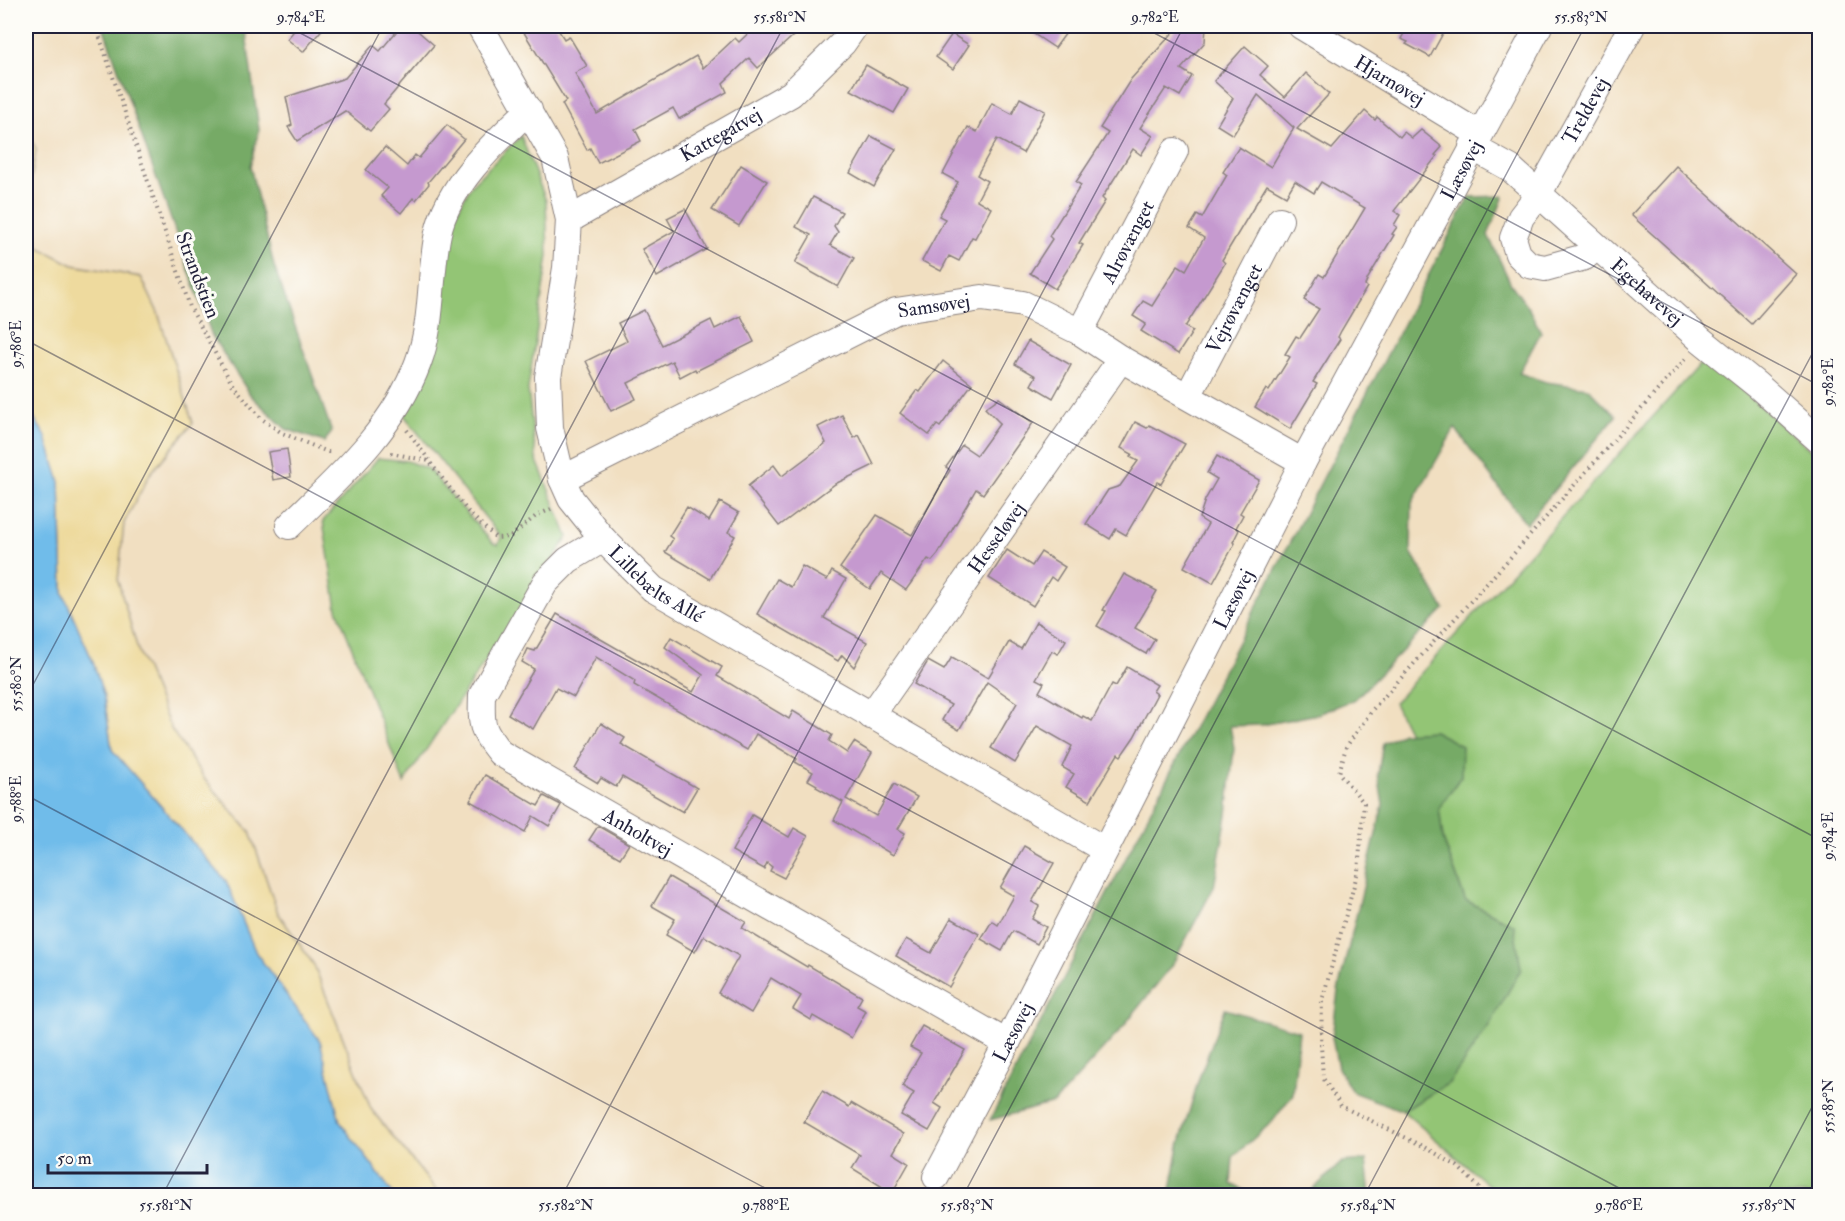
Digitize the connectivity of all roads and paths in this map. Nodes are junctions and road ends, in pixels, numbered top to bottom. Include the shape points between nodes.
1 (96, 26) edge
2 (480, 26) edge
3 (855, 26) edge
4 (1301, 26) edge
5 (1539, 26) edge
6 (1632, 26) edge
7 (529, 110) junction
8 (1475, 141) junction
9 (1175, 151) dead end
10 (1538, 195) junction
11 (569, 220) junction
12 (1280, 220) dead end
13 (1596, 247) junction
14 (1080, 332) junction
15 (1701, 340) junction
16 (1121, 358) junction
17 (1188, 396) junction
18 (396, 408) junction
19 (1820, 441) edge
20 (364, 452) junction
21 (429, 461) junction
22 (1303, 462) junction
23 (567, 489) junction
24 (289, 526) dead end
25 (603, 539) junction
26 (871, 716) junction
27 (1105, 850) junction
28 (1007, 1043) junction
29 (936, 1177) dead end
30 (1488, 1196) edge

1 - 20 path, Strandstien via 190,307 232,384 262,419 282,433 328,452
2 - 7 street, Lillebælts Allé
3 - 11 street, Kattegatvej via 791,94
4 - 8 street, Hjarnøvej
5 - 8 street, Læsøvej
6 - 10 street, Treldevej
7 - 11 street, Lillebælts Allé via 555,158
7 - 18 street via 493,143 451,198 438,231 428,324 419,362
8 - 10 street, Egehavevej
8 - 22 street, Læsøvej
9 - 14 street, Alrøvænget
10 - 13 street, Egehavevej
10 - 13 street, Treldevej via 1521,217 1513,238 1518,254 1528,265 1545,268 1564,264 1585,257
11 - 23 street, Lillebælts Allé via 566,268 548,377 550,428
12 - 17 street, Vejrøvænget
13 - 15 street, Egehavevej
14 - 16 street, Samsøvej
14 - 23 street, Samsøvej via 1023,304 982,298 896,311
15 - 19 street, Egehavevej
15 - 30 path via 1372,709 1346,747 1340,773 1364,803 1358,871 1322,1001 1323,1078 1341,1106 1457,1166
16 - 17 street, Samsøvej
16 - 26 street, Hesseløvej
17 - 22 street, Samsøvej
18 - 20 street
18 - 21 path
20 - 21 path, Strandstien via 396,453
20 - 24 street
21 - 23 path via 469,513 496,538 510,537
22 - 27 street, Læsøvej
23 - 25 street, Lillebælts Allé
25 - 26 street, Lillebælts Allé via 653,589
25 - 28 street, Anholtvej via 568,560 545,583 482,695 485,734 500,753
26 - 27 street, Lillebælts Allé
27 - 28 street, Læsøvej
28 - 29 street, Læsøvej

